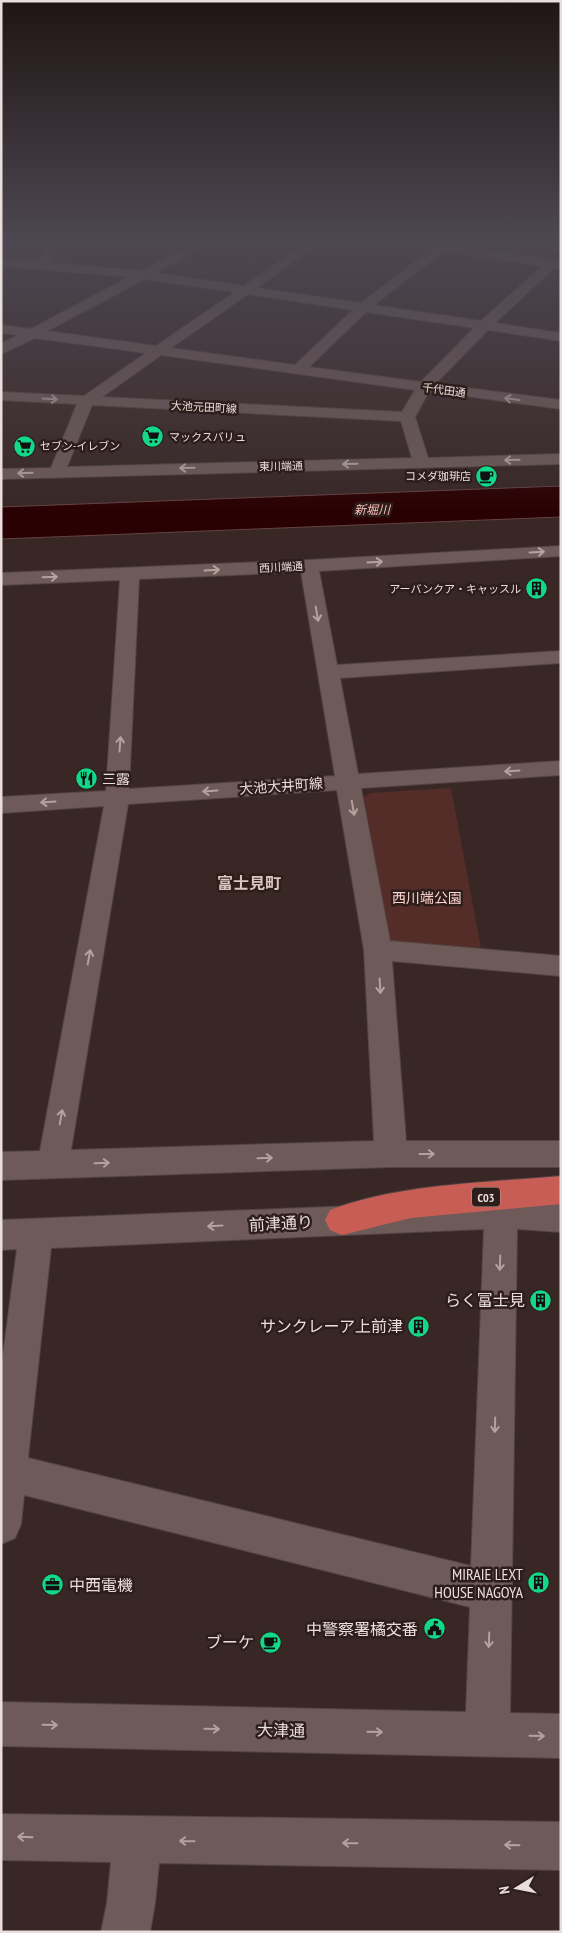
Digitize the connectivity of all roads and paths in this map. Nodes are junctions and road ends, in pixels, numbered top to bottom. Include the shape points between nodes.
1 (36, 332) edge
2 (37, 332) edge
3 (184, 332) edge
4 (337, 332) edge
5 (478, 332) edge
6 (531, 332) edge
7 (561, 337) edge
8 (1, 350) edge
9 (159, 350) junction
10 (298, 369) junction
11 (424, 387) junction
12 (561, 388) edge
13 (1, 396) edge
14 (86, 401) junction
15 (555, 404) edge
16 (406, 417) junction
17 (561, 459) edge
18 (422, 463) junction
19 (57, 472) junction
20 (1, 474) edge
21 (561, 551) edge
22 (308, 566) junction
23 (130, 574) junction
24 (1, 579) edge
25 (561, 657) edge
26 (328, 672) junction
27 (561, 768) edge
28 (348, 782) junction
29 (117, 798) junction
30 (1, 805) edge
31 (378, 950) junction
32 (561, 966) edge
33 (391, 1154) junction
34 (561, 1154) edge
35 (53, 1165) junction
36 (1, 1166) edge
37 (561, 1190) edge
38 (501, 1214) junction
39 (561, 1217) edge
40 (342, 1220) junction
41 (36, 1233) junction
42 (1, 1234) edge
43 (8, 1472) junction
44 (1, 1524) edge
45 (491, 1592) junction
46 (1, 1724) edge
47 (487, 1734) junction
48 (561, 1736) edge
49 (1, 1837) edge
50 (137, 1840) junction
51 (561, 1846) edge
52 (125, 1932) edge

1 - 8 street
2 - 9 street, 千代田通
3 - 9 street
4 - 10 street
5 - 11 street
6 - 7 street
9 - 10 street, 千代田通
9 - 14 street
10 - 11 street, 千代田通
15 -> 11 street, 千代田通
11 - 16 street
12 - 15 street
13 -> 14 street, 大池元田町線
14 - 16 street, 大池元田町線
14 - 19 street
16 - 18 street
17 -> 18 street, 東川端通
18 -> 19 street, 東川端通
19 -> 20 street, 東川端通
22 -> 21 street, 西川端通
23 -> 22 street, 西川端通
22 -> 26 street
24 -> 23 street, 西川端通
29 -> 23 street
25 - 26 street
26 - 28 street
27 -> 28 street, 大池大井町線
28 -> 29 street, 大池大井町線
28 -> 31 street
29 -> 30 street, 大池大井町線
35 -> 29 street
31 - 32 street
31 -> 33 street
33 -> 34 street
35 -> 33 street
35 - 36 street
37 - 40 highway, C03 via 411,1204
38 - 39 street, 前津通り
38 - 40 street, 前津通り
38 -> 45 street
40 -> 41 street, 前津通り
41 - 42 street, 前津通り
41 - 43 street
43 - 44 street
43 - 45 street
45 -> 47 street
46 -> 47 street, 大津通
47 -> 48 street, 大津通
50 -> 49 street
51 -> 50 street
50 - 52 street

